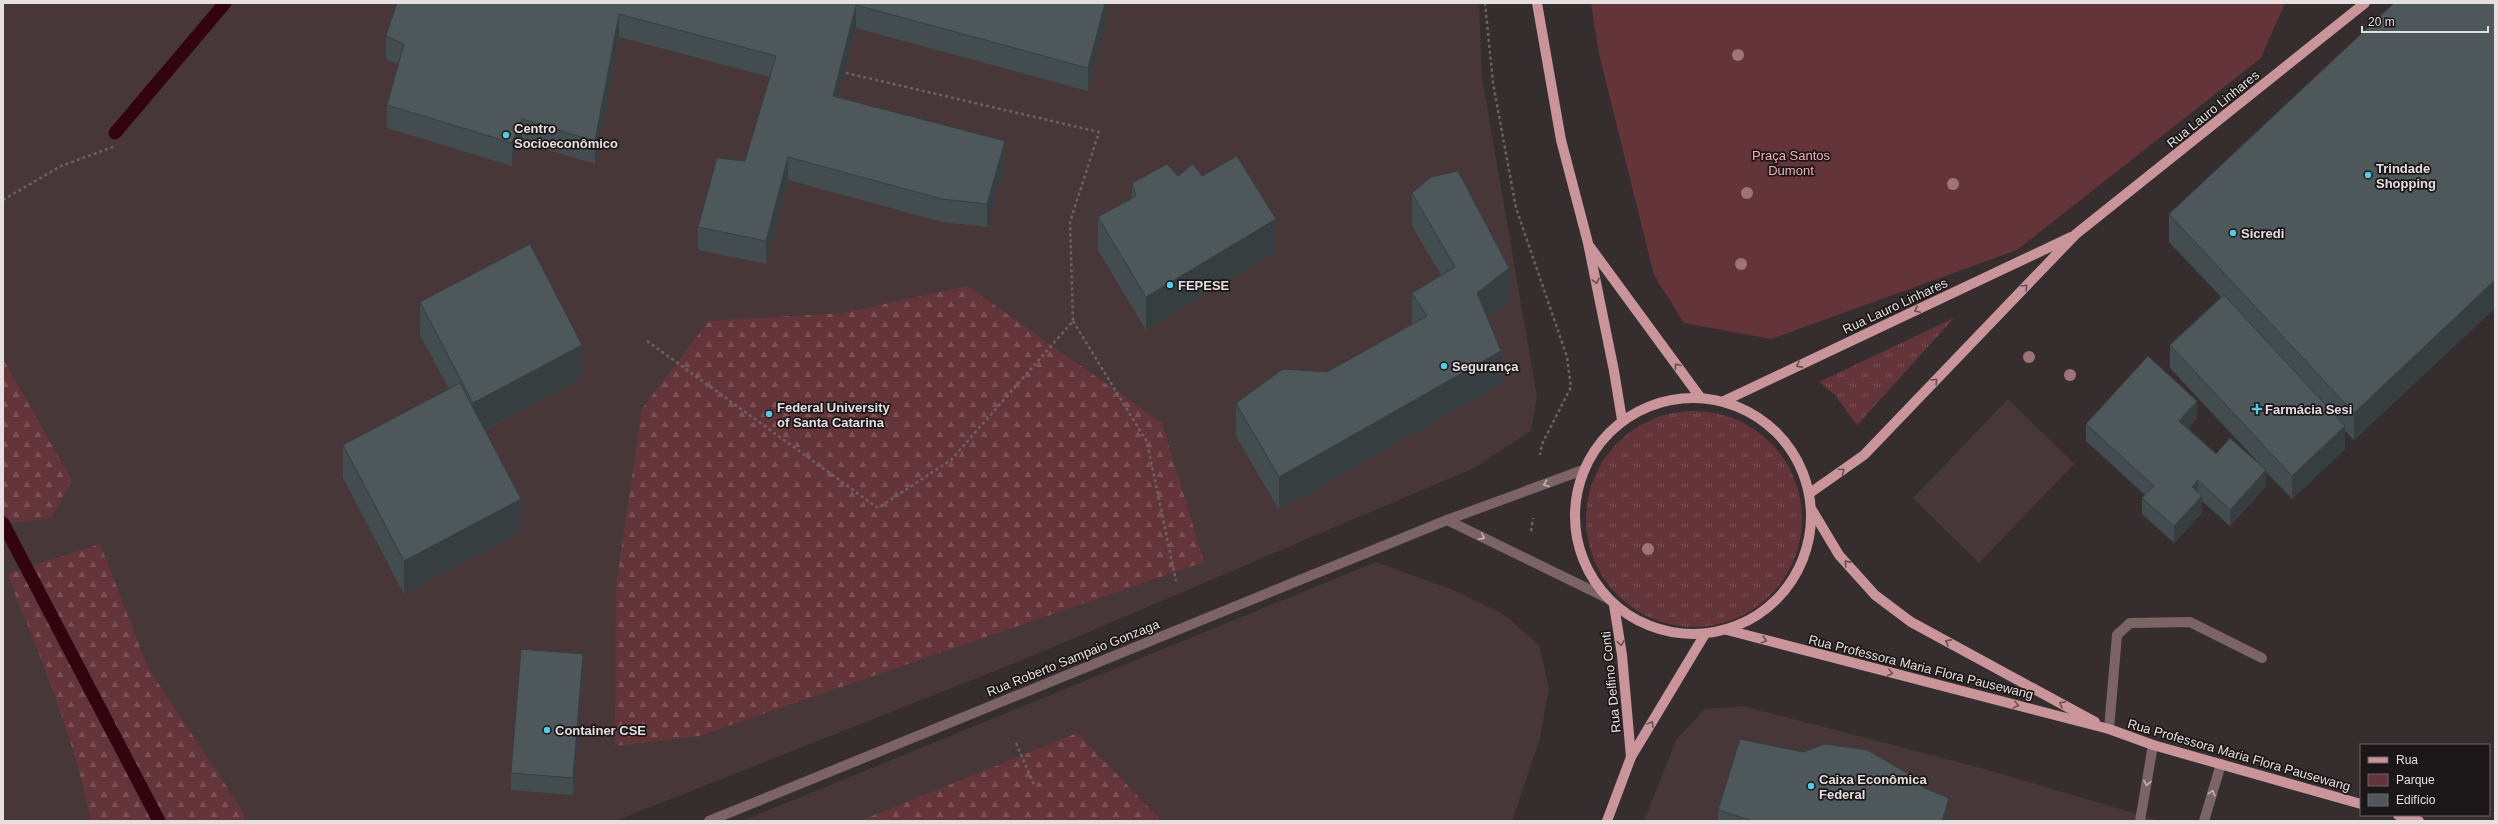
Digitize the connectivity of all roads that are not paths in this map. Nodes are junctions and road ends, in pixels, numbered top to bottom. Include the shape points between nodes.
1 (1537, 3) edge
2 (2366, 3) edge
3 (2076, 234) junction
4 (1588, 243) junction
5 (1700, 397) junction
6 (1724, 401) junction
7 (1622, 420) junction
8 (1583, 470) junction
9 (1810, 493) junction
10 (1812, 510) junction
11 (1447, 520) junction
12 (1611, 601) junction
13 (1727, 630) junction
14 (1705, 634) junction
15 (2262, 658) dead end
16 (2109, 729) junction
17 (2153, 745) junction
18 (1631, 757) junction
19 (2221, 764) junction
20 (2360, 804) edge
21 (2402, 816) edge
22 (709, 821) edge
23 (1607, 821) edge
24 (2140, 821) edge
25 (2204, 821) edge
26 (2419, 821) edge

1 - 4 main road via 1561,140
2 - 3 main road, Rua Lauro Linhares
3 -> 6 main road, Rua Lauro Linhares
9 -> 3 main road, Rua Lauro Linhares via 1864,455
5 -> 4 main road
4 -> 7 main road
5 - 6 main road
5 - 7 main road via 1659,402
6 - 9 main road via 1756,415 1791,448
7 - 8 main road via 1599,443
8 -> 11 street, Rua Roberto Sampaio Gonzaga
8 - 12 main road via 1575,503 1576,538 1587,570
9 - 10 main road
10 - 13 main road via 1803,562 1773,605
16 -> 10 main road, Rua Professora Maria Flora Pausewang via 1911,622 1875,595 1839,555
11 -> 12 street
11 - 22 street, Rua Roberto Sampaio Gonzaga
12 - 14 main road via 1641,623 1672,633
12 -> 18 main road, Rua Delfino Conti via 1622,655
13 - 14 main road
13 -> 16 main road, Rua Professora Maria Flora Pausewang
18 -> 14 main road, Rua Delfino Conti
15 - 16 street via 2190,622 2130,623 2118,635
16 - 17 main road, Rua Professora Maria Flora Pausewang
17 - 19 main road, Rua Professora Maria Flora Pausewang
17 -> 24 street
18 - 23 main road, Rua Delfino Conti
19 - 20 main road, Rua Professora Maria Flora Pausewang
25 -> 19 street
21 - 26 main road

